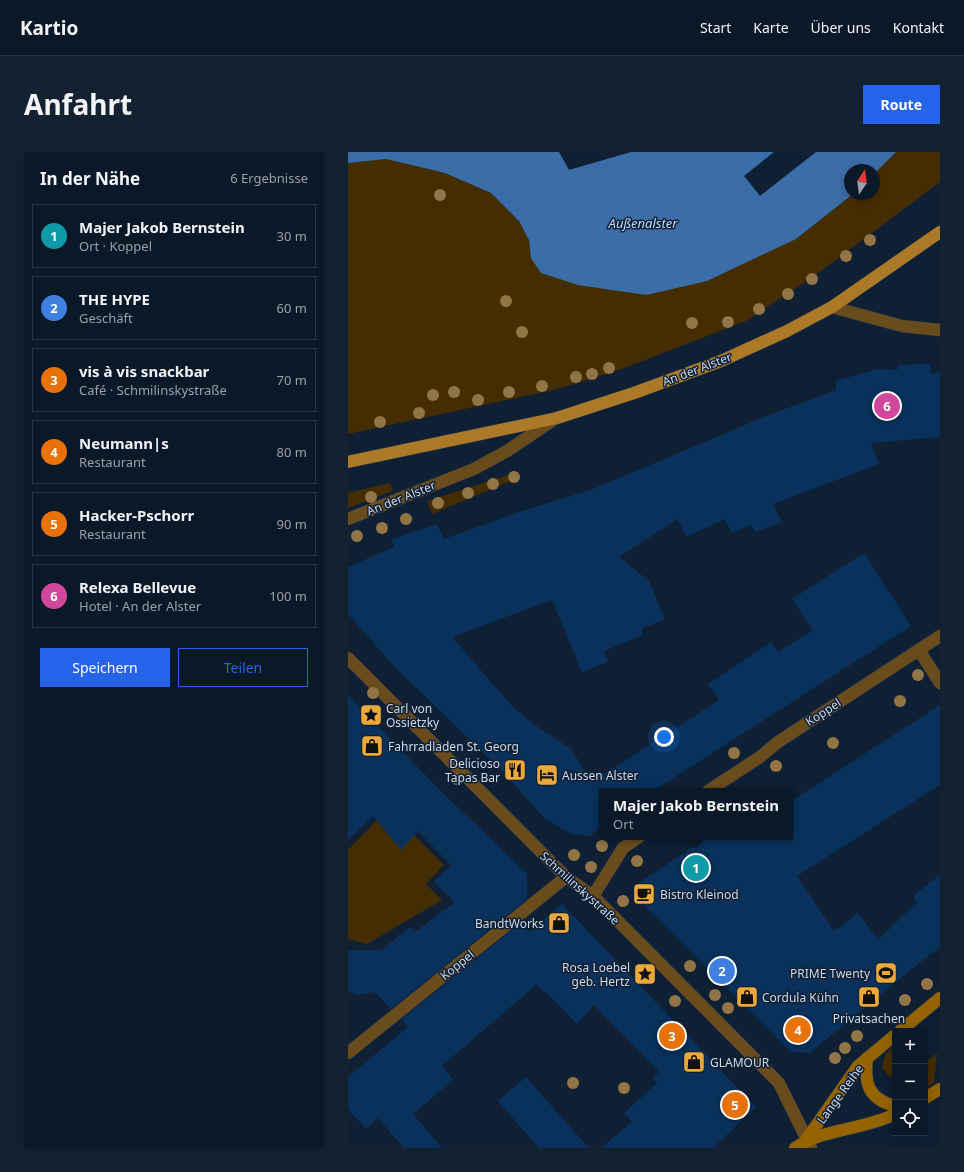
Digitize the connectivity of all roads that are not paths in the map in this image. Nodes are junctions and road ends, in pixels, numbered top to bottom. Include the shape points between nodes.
1 (940, 232) edge
2 (832, 307) junction
3 (940, 330) edge
4 (557, 418) junction
5 (348, 462) edge
6 (348, 519) edge
7 (940, 636) edge
8 (918, 650) junction
9 (348, 658) edge
10 (940, 683) edge
11 (713, 788) edge
12 (635, 840) edge
13 (566, 877) junction
14 (593, 896) junction
15 (940, 998) edge
16 (904, 1028) edge
17 (892, 1037) edge
18 (348, 1053) edge
19 (867, 1058) junction
20 (940, 1090) edge
21 (928, 1096) edge
22 (892, 1105) edge
23 (892, 1115) edge
24 (808, 1144) edge
25 (795, 1148) edge

1 - 2 main road, An der Alster
2 - 3 street via 902,326
2 - 4 main road, An der Alster via 721,361
4 - 5 main road, An der Alster
4 - 6 street, An der Alster via 474,469
7 - 8 street, Koppel
8 - 10 street
8 - 11 street, Koppel
9 - 13 street, Schmilinskystraße
12 - 14 street via 623,848
13 - 14 street, Schmilinskystraße
13 - 18 street, Koppel
14 - 24 street, Schmilinskystraße via 779,1082
15 - 16 street
17 - 19 street, Lange Reihe
19 - 22 street via 866,1077 869,1089 882,1101
19 - 24 street, Lange Reihe via 858,1066
20 - 21 street
23 - 24 street, Lange Reihe
24 - 25 street, Lange Reihe

